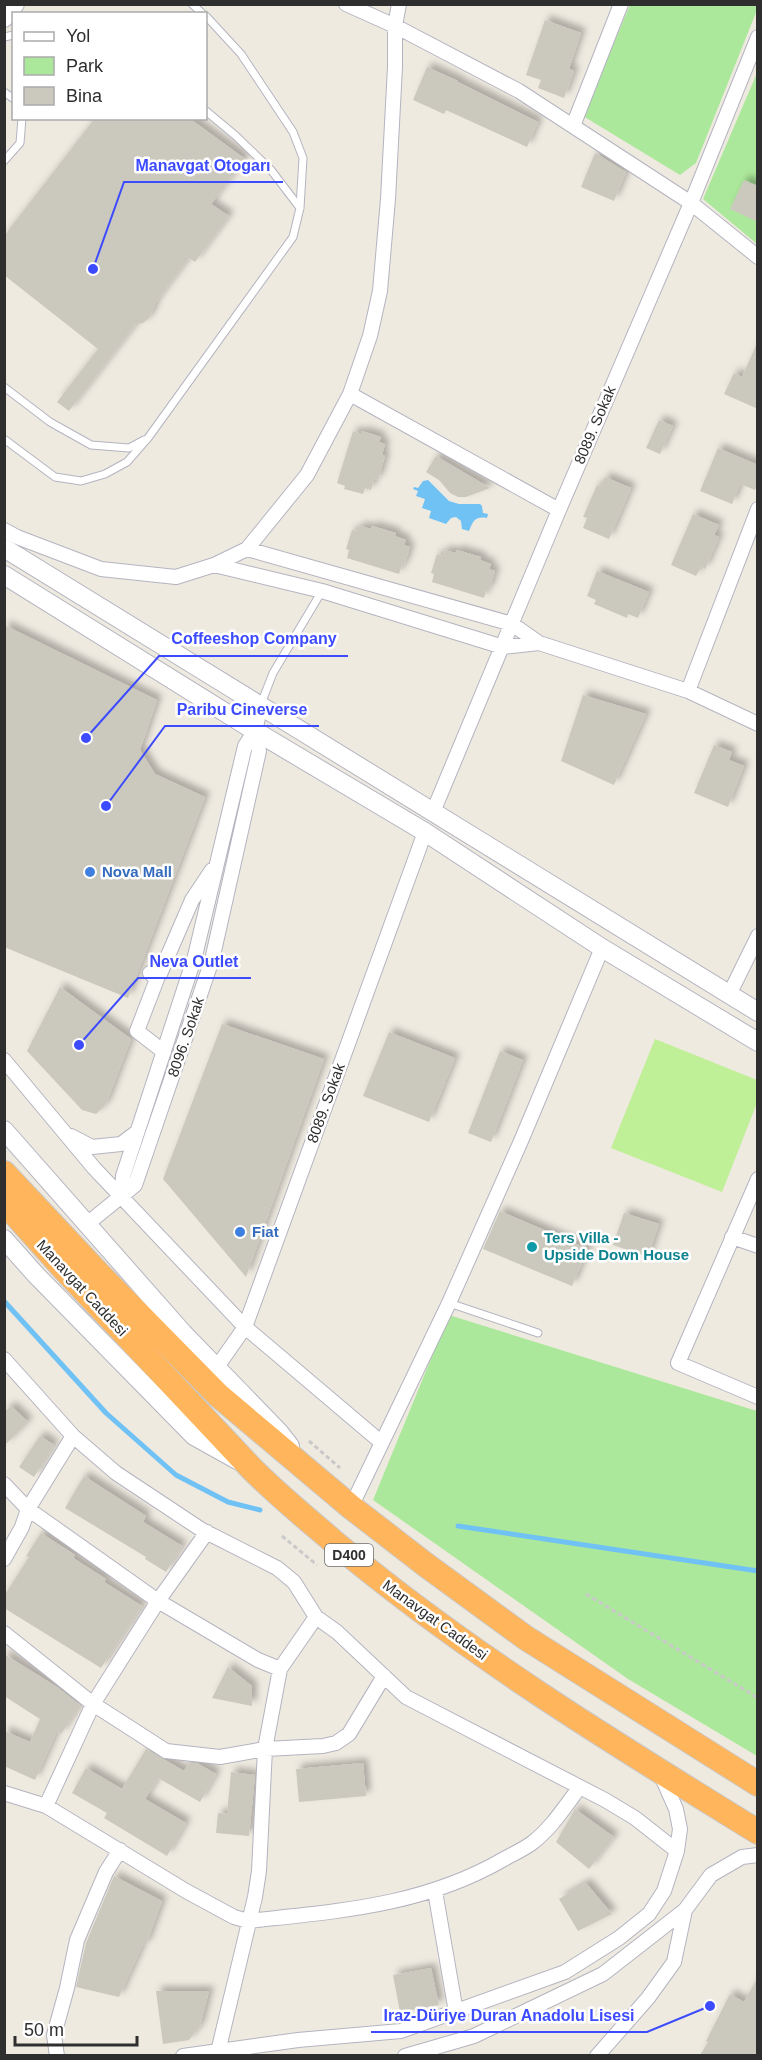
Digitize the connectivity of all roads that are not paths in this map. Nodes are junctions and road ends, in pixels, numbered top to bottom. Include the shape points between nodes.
1 (15, 4) edge
2 (346, 4) edge
3 (399, 4) edge
4 (621, 4) edge
5 (4, 18) edge
6 (207, 18) edge
7 (395, 26) junction
8 (758, 37) edge
9 (207, 112) edge
10 (22, 120) edge
11 (573, 126) junction
12 (4, 160) edge
13 (691, 203) junction
14 (300, 208) junction
15 (758, 257) edge
16 (4, 387) edge
17 (350, 394) junction
18 (148, 438) junction
19 (4, 439) edge
20 (758, 509) edge
21 (559, 510) junction
22 (4, 530) edge
23 (4, 548) edge
24 (247, 549) junction
25 (214, 565) junction
26 (4, 575) edge
27 (322, 591) junction
28 (512, 624) junction
29 (539, 643) junction
30 (503, 647) junction
31 (688, 691) junction
32 (261, 705) junction
33 (758, 724) edge
34 (255, 731) junction
35 (433, 812) junction
36 (425, 832) junction
37 (217, 863) junction
38 (758, 936) edge
39 (602, 948) junction
40 (729, 995) junction
41 (758, 1012) edge
42 (758, 1042) edge
43 (164, 1052) junction
44 (4, 1060) edge
45 (4, 1130) edge
46 (137, 1132) junction
47 (67, 1134) junction
48 (4, 1173) edge
49 (758, 1179) edge
50 (121, 1195) junction
51 (4, 1202) edge
52 (87, 1224) junction
53 (732, 1237) junction
54 (4, 1239) edge
55 (758, 1246) edge
56 (449, 1303) junction
57 (245, 1327) junction
58 (538, 1334) dead end
59 (4, 1359) edge
60 (217, 1367) junction
61 (758, 1397) edge
62 (73, 1436) junction
63 (382, 1443) junction
64 (252, 1469) junction
65 (309, 1472) junction
66 (4, 1484) edge
67 (351, 1507) junction
68 (28, 1509) junction
69 (207, 1532) junction
70 (4, 1559) edge
71 (158, 1601) junction
72 (316, 1617) junction
73 (4, 1633) edge
74 (280, 1669) junction
75 (384, 1676) junction
76 (93, 1704) junction
77 (265, 1749) junction
78 (659, 1772) junction
79 (758, 1784) edge
80 (580, 1787) junction
81 (4, 1793) edge
82 (46, 1806) junction
83 (758, 1832) edge
84 (120, 1850) junction
85 (677, 1851) junction
86 (758, 1855) edge
87 (435, 1891) junction
88 (685, 1910) junction
89 (248, 1921) junction
90 (456, 2012) junction
91 (217, 2053) edge
92 (57, 2055) edge
93 (183, 2055) edge
94 (405, 2055) edge
95 (597, 2055) edge

1 - 5 street
2 - 7 street
3 - 7 street
4 - 11 street
6 - 14 lane via 241,54 293,132 303,158
7 - 11 street via 519,91
7 - 17 street via 380,291
8 - 13 street, 8089. Sokak
9 - 14 lane via 271,170
10 - 12 lane via 20,143
11 - 13 street
13 - 15 street
13 - 21 street, 8089. Sokak
14 - 18 lane via 293,237
16 - 18 lane via 50,422 91,445 129,448
17 - 21 street
17 - 24 street via 307,475
18 - 19 lane via 127,462 81,481 55,477
20 - 31 street
21 - 28 street, 8089. Sokak
22 - 25 street via 101,569 176,577
23 - 32 street
24 - 25 street
24 - 28 street
25 - 27 street
26 - 34 street
27 - 30 street
27 - 32 lane via 273,673
28 - 29 street
28 - 30 street, 8089. Sokak
29 - 30 street
29 - 31 street
30 - 35 street, 8089. Sokak
31 - 33 street
32 - 34 street, 8096. Sokak
32 - 35 street
34 - 36 street
34 - 37 street, 8096. Sokak via 245,746
34 - 50 street, 8096. Sokak via 259,751 212,960 135,1185
35 - 40 street
36 - 39 street
36 - 57 street, 8089. Sokak
37 - 43 street, 8096. Sokak via 195,956
37 - 43 street via 192,900 160,974 150,973 157,979 137,1031
38 - 40 street
39 - 42 street
39 - 56 street
40 - 41 street
43 - 46 street, 8096. Sokak
44 - 47 street
45 - 52 street
46 - 47 street via 121,1144 92,1147
46 - 50 street, 8096. Sokak
47 - 50 street
48 - 65 highway, Manavgat Caddesi / D400 via 218,1395
49 - 53 street
50 - 52 street, 8096. Sokak
50 - 57 street
51 - 64 highway, Manavgat Caddesi / D400
52 - 60 street
53 - 55 street
53 - 61 street via 678,1363
54 - 64 street via 194,1436
56 - 58 lane
56 - 63 street
57 - 60 street, 8089. Sokak
57 - 63 street
59 - 62 street
60 - 65 street via 279,1432
62 - 68 street
62 - 69 street via 116,1473
63 - 67 street
64 - 78 highway, Manavgat Caddesi / D400 via 360,1564 433,1621
65 - 67 highway, Manavgat Caddesi / D400
66 - 68 street
67 - 79 highway, Manavgat Caddesi / D400 via 526,1638
68 - 70 street
68 - 71 street
69 - 71 street
69 - 72 street via 277,1568 294,1582
71 - 74 street
71 - 76 street
72 - 74 street
72 - 75 street
73 - 76 street
74 - 77 street
75 - 77 street via 343,1739 323,1746
75 - 80 street via 406,1696
76 - 77 street via 166,1751 220,1756
76 - 82 street
77 - 89 street via 259,1871
78 - 83 highway, Manavgat Caddesi / D400
78 - 85 street via 676,1809 680,1829
80 - 85 street via 635,1818
80 - 87 street via 532,1842 478,1874
81 - 82 street
82 - 84 street
84 - 89 street via 215,1907
84 - 92 street via 106,1872 77,1940 54,2035
85 - 90 street via 664,1891 649,1914 619,1938 565,1972
86 - 88 street via 742,1857 711,1875
87 - 89 street via 367,1908
87 - 90 street
88 - 94 street via 603,1974 474,2036
88 - 95 street via 674,1962
89 - 91 street
90 - 91 street via 401,2031 298,2040
91 - 93 street

